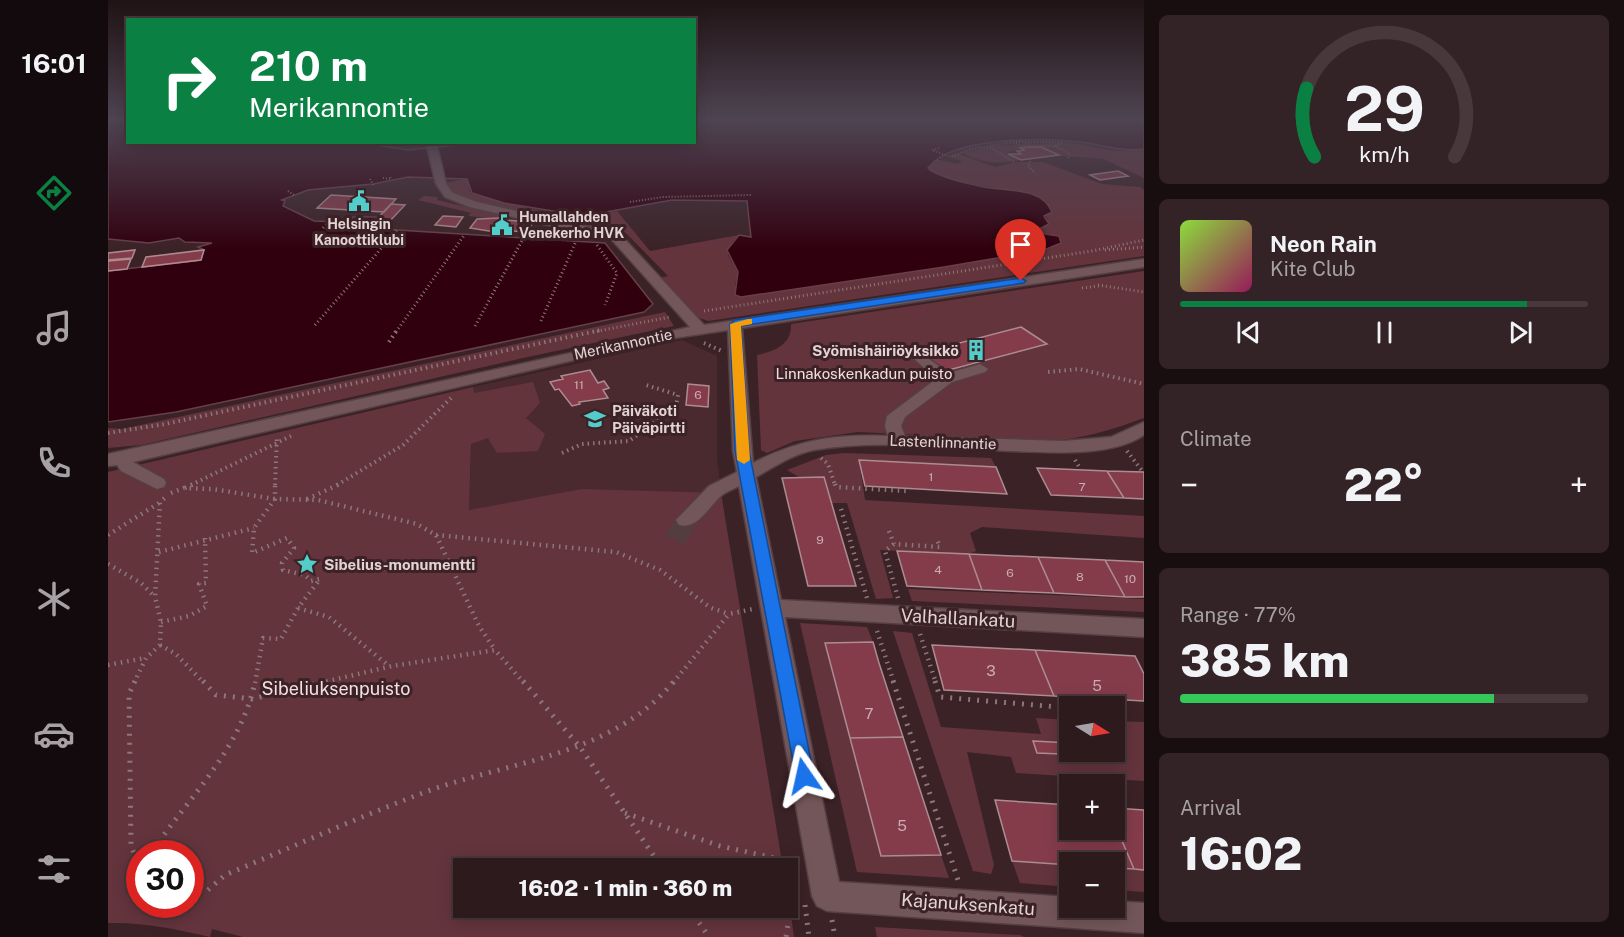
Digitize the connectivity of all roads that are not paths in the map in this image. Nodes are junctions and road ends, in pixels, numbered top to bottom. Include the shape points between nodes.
1 (436, 163) edge
2 (1144, 263) edge
3 (735, 324) junction
4 (691, 331) junction
5 (916, 354) dead end
6 (980, 369) dead end
7 (946, 379) junction
8 (1144, 427) edge
9 (898, 440) junction
10 (115, 460) edge
11 (746, 476) junction
12 (164, 488) road end
13 (686, 520) tunnel mouth
14 (772, 608) junction
15 (1144, 627) edge
16 (1144, 918) edge

1 - 4 street via 440,181 449,195 474,205 616,237
2 - 3 street, Merikannontie
3 - 4 street, Merikannontie
3 - 11 street
4 - 10 street, Merikannontie via 534,363
5 - 7 street
6 - 7 street
7 - 9 street via 893,420
8 - 9 street, Lastenlinnantie via 1112,442 1064,447
9 - 11 street, Lastenlinnantie via 811,445 791,451
10 - 12 street
11 - 13 street, Lastenlinnantie via 716,490
11 - 14 street
14 - 15 street, Valhallankatu
14 - 16 street, Kajanuksenkatu via 827,896

